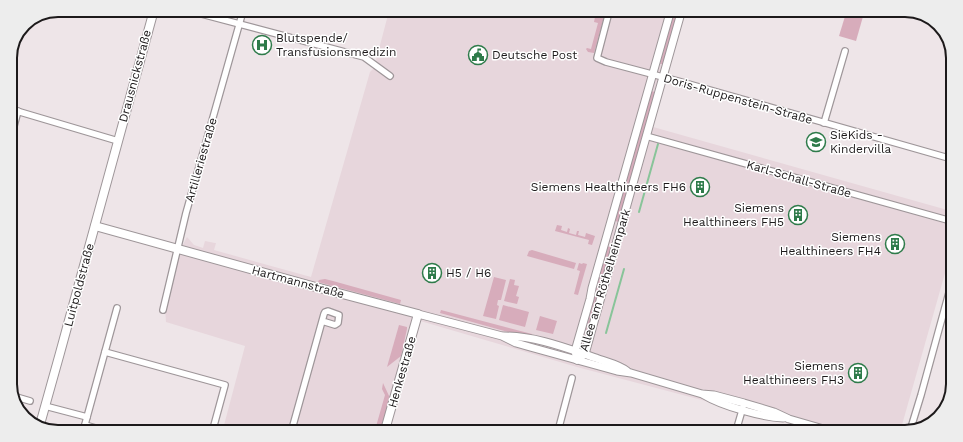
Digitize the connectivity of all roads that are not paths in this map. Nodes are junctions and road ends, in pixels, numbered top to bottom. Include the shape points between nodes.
1 (152, 17) edge
2 (213, 17) edge
3 (242, 17) edge
4 (608, 17) edge
5 (669, 17) edge
6 (680, 17) edge
7 (240, 24) junction
8 (845, 51) dead end
9 (652, 75) junction
10 (390, 76) dead end
11 (663, 78) junction
12 (18, 111) joint
13 (17, 115) edge
14 (824, 123) junction
15 (646, 136) junction
16 (118, 141) junction
17 (946, 157) edge
18 (946, 220) edge
19 (95, 226) junction
20 (608, 232) junction
21 (619, 236) junction
22 (178, 248) junction
23 (946, 304) edge
24 (117, 308) dead end
25 (162, 310) dead end
26 (418, 314) junction
27 (322, 322) dead end
28 (502, 336) junction
29 (575, 350) junction
30 (105, 352) junction
31 (585, 354) junction
32 (577, 360) junction
33 (631, 373) junction
34 (572, 378) dead end
35 (19, 398) edge
36 (30, 401) dead end
37 (45, 406) junction
38 (743, 406) junction
39 (87, 417) junction
40 (41, 421) edge
41 (85, 425) edge
42 (214, 425) edge
43 (293, 425) edge
44 (386, 425) edge
45 (559, 425) edge
46 (738, 425) edge
47 (810, 425) edge
48 (912, 425) edge

1 - 16 main road, Drausnickstraße
2 - 7 street
3 - 7 street, Artilleriestraße
4 - 9 street, Doris-Ruppenstein-Straße via 597,58
5 - 9 street, Allee am Röthelheimpark
6 - 11 street, Allee am Röthelheimpark
7 - 10 street via 364,57
7 - 22 street, Artilleriestraße
8 - 14 street, Doris-Ruppenstein-Straße
9 - 11 street, Doris-Ruppenstein-Straße
9 - 20 street, Allee am Röthelheimpark
11 - 14 street, Doris-Ruppenstein-Straße
11 - 15 street, Allee am Röthelheimpark
12 - 13 street
12 - 16 street
14 - 17 street, Doris-Ruppenstein-Straße
15 - 18 street, Karl-Schall-Straße
15 - 21 street, Allee am Röthelheimpark
16 - 19 main road, Luitpoldstraße
19 - 22 main road, Hartmannstraße
19 - 37 main road, Luitpoldstraße
20 - 21 street
20 - 29 street, Allee am Röthelheimpark
21 - 31 street, Allee am Röthelheimpark
22 - 25 street, Artilleriestraße
22 - 26 main road, Hartmannstraße
23 - 48 street
24 - 30 street
26 - 28 street, Hartmannstraße
26 - 44 main road, Henkestraße
27 - 43 street
28 - 29 street, Hartmannstraße via 520,336
28 - 32 street, Hartmannstraße via 516,343
29 - 31 street, Hartmannstraße
29 - 32 street, Allee am Röthelheimpark
30 - 39 street
30 - 42 street via 225,385
31 - 32 street, Allee am Röthelheimpark
31 - 33 street, Hartmannstraße
32 - 33 street, Hartmannstraße
33 - 38 street, Hartmannstraße via 702,394 714,395
34 - 45 street
35 - 36 street
37 - 39 street
37 - 40 main road, Luitpoldstraße
38 - 46 street
38 - 47 street, Hartmannstraße via 774,412
39 - 41 street

